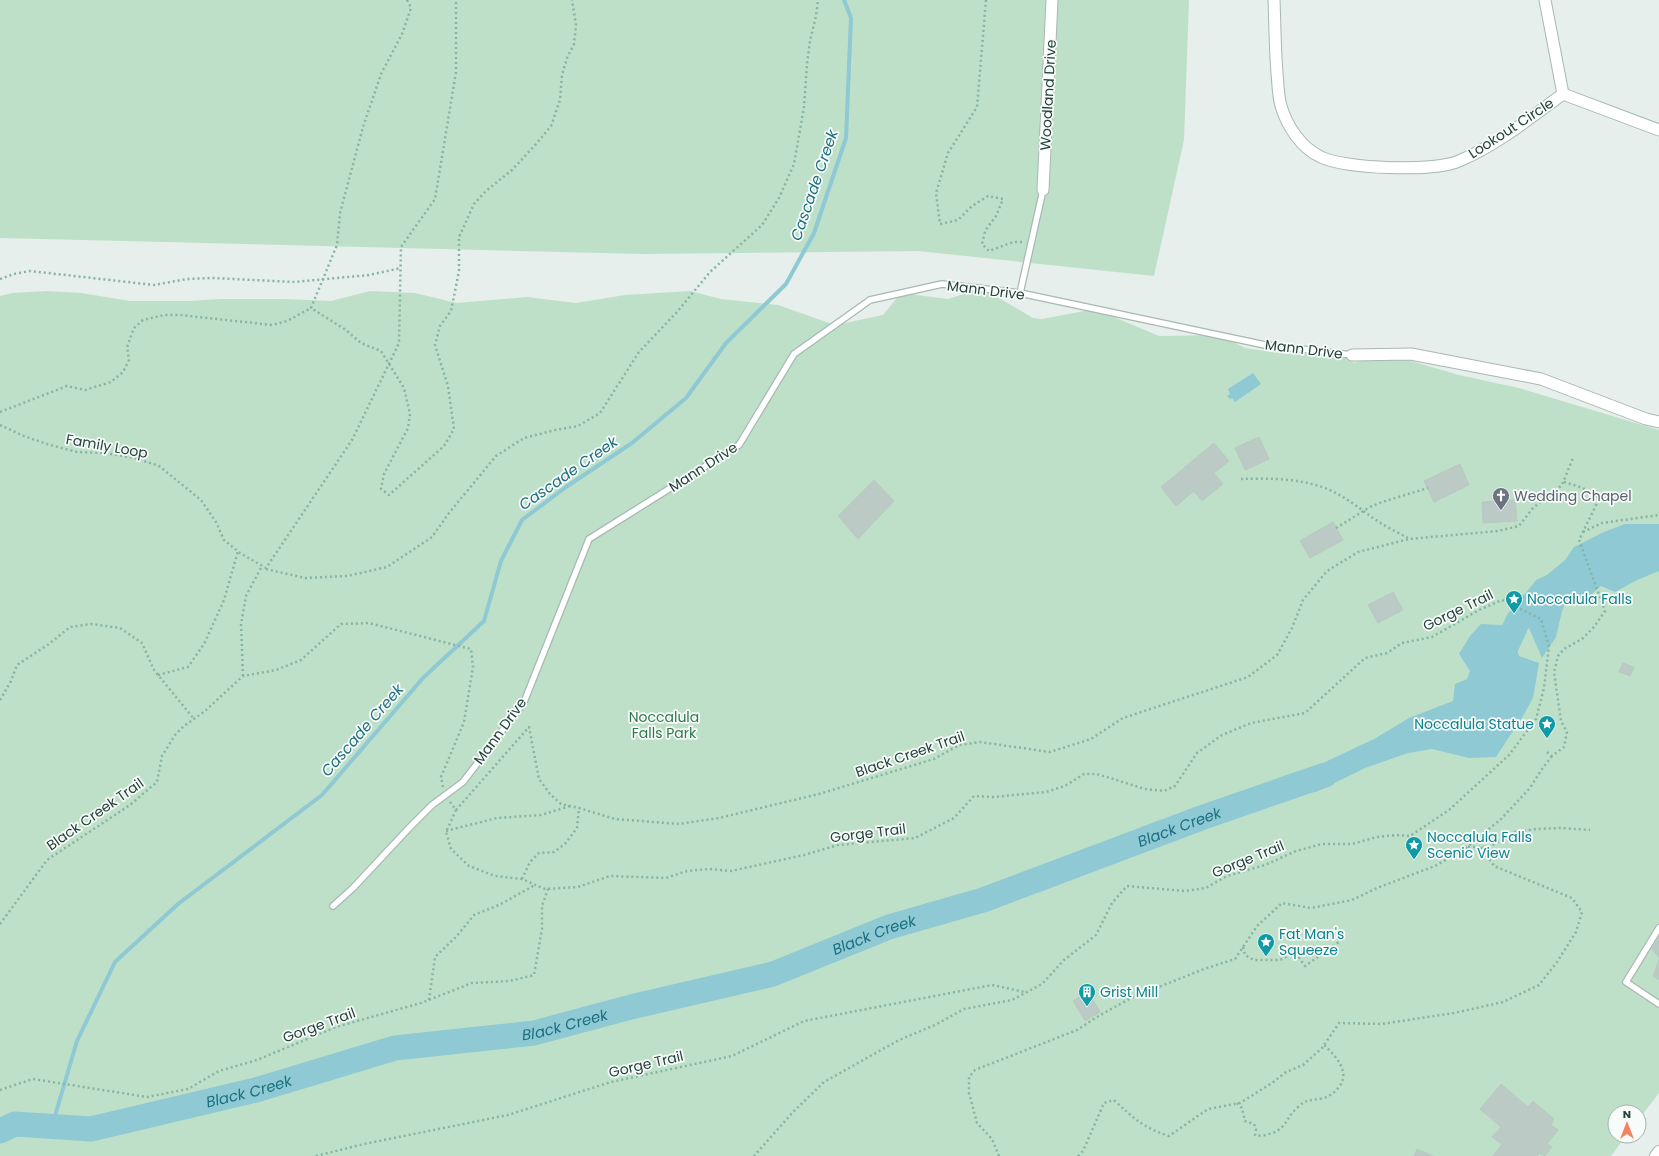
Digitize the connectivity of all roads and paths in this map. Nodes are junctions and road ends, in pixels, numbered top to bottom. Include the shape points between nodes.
1 (406, 0) edge
2 (456, 0) edge
3 (572, 0) edge
4 (818, 0) edge
5 (986, 0) edge
6 (1052, 0) edge
7 (1274, 0) edge
8 (1545, 0) edge
9 (1563, 94) junction
10 (1659, 130) edge
11 (1044, 190) joint
12 (1032, 243) junction
13 (401, 268) junction
14 (0, 279) edge
15 (1020, 293) junction
16 (311, 308) junction
17 (1352, 355) joint
18 (0, 412) edge
19 (1659, 422) edge
20 (0, 424) edge
21 (1573, 458) dead end
22 (1241, 479) dead end
23 (1564, 482) junction
24 (1428, 488) dead end
25 (1364, 511) junction
26 (1659, 515) edge
27 (1336, 528) dead end
28 (1583, 533) junction
29 (1409, 539) junction
30 (238, 550) junction
31 (262, 566) junction
32 (266, 568) junction
33 (158, 675) junction
34 (243, 676) junction
35 (0, 700) edge
36 (194, 719) junction
37 (1547, 752) dead end
38 (1552, 756) junction
39 (445, 795) junction
40 (571, 806) junction
41 (579, 808) junction
42 (456, 810) junction
43 (1590, 830) dead end
44 (446, 832) junction
45 (1468, 847) junction
46 (1481, 847) junction
47 (522, 879) junction
48 (535, 885) junction
49 (548, 889) junction
50 (333, 906) dead end
51 (0, 924) edge
52 (1659, 928) edge
53 (1339, 942) dead end
54 (1243, 947) junction
55 (1025, 992) junction
56 (429, 1000) junction
57 (1659, 1004) edge
58 (1324, 1045) junction
59 (0, 1090) edge
60 (1237, 1104) junction
61 (1659, 1152) edge
62 (316, 1156) edge
63 (754, 1156) edge
64 (999, 1156) edge
65 (1078, 1156) edge
66 (1656, 1156) edge

1 - 16 path via 411,8 402,34 381,74 363,127 340,213 337,245
2 - 13 path via 456,72 435,198 401,247
3 - 16 path via 576,25 574,44 562,75 560,100 551,126 512,170 474,204 459,236 459,271 451,311 440,326 435,345 448,386 454,429 444,446 389,495 381,488 384,474 408,428 410,414 404,388 381,351 361,343 346,330
4 - 32 path, Family Loop via 794,164 779,198 762,225 710,272 639,352 600,413 578,426 524,438 496,456 449,512 432,537 387,568 347,576 305,578
5 - 12 path via 977,107 948,153 936,193 940,224 958,220 972,206 988,196 1003,199 985,232 982,244 989,251 1013,242
6 - 11 street, Woodland Drive
7 - 9 street, Lookout Circle via 1281,106 1290,126 1304,146 1321,158 1347,164 1384,166 1436,166 1458,162 1497,141
8 - 9 street
9 - 10 street
11 - 12 lane
12 - 15 lane
13 - 14 path via 295,282 206,278 154,285 30,271
13 - 32 path via 399,343 352,440
15 - 17 lane, Mann Drive via 1265,345
15 - 39 lane, Mann Drive via 942,284 870,300 794,354 739,445 590,539 524,702 463,782
16 - 18 path via 272,325 180,316 143,320 134,328 127,347 129,360 123,372 111,382 85,390 67,386
17 - 19 street, Mann Drive via 1411,354 1541,379
20 - 30 path, Family Loop via 24,436 70,451 105,453 135,458 160,466 201,500 216,522 224,540
21 - 23 path, Black Creek Trail
22 - 25 path via 1277,478 1305,483 1332,491
23 - 28 path via 1583,488 1599,500
23 - 29 path, Black Creek Trail via 1533,508 1519,526 1498,531
24 - 25 path via 1382,502
25 - 27 path
25 - 29 path
26 - 28 path via 1602,523
28 - 38 path via 1579,540 1605,611 1582,639 1564,649 1558,656 1554,672 1561,721 1567,732 1564,747
29 - 41 path, Black Creek Trail via 1358,552 1327,571 1303,600 1292,628 1277,655 1248,677 1123,718 1091,739 1050,752 980,742 959,745 934,759 819,794 719,818 679,824 615,819
30 - 31 path, Family Loop
30 - 33 path via 224,600 204,644 188,667
31 - 32 path, Family Loop
31 - 34 path via 246,596 241,624
33 - 35 path via 142,643 120,628 91,624 70,627 17,664
33 - 36 path
34 - 36 path, Black Creek Trail
34 - 39 path via 276,670 301,660 341,624 369,623 471,649 473,667 464,722 441,777
36 - 51 path, Black Creek Trail via 176,734 162,756 157,782 130,805 47,860
37 - 38 path
38 - 45 path via 1530,788 1501,819
39 - 42 path
39 - 50 lane, Mann Drive via 410,826
40 - 41 path, Black Creek Trail
40 - 42 path, Black Creek Trail via 561,804 539,779 529,727
40 - 44 path via 541,815 497,818
41 - 47 path via 578,828 554,852 539,853 530,862
42 - 44 path
43 - 46 path via 1561,828 1515,832 1489,847
44 - 47 path, Gorge Trail via 451,849 469,866 495,876
45 - 46 path
45 - 54 path via 1435,866 1352,900 1311,908 1282,903 1257,926
46 - 58 path via 1494,866 1572,898 1582,912 1576,932 1539,985 1503,1002 1454,1013 1382,1024 1339,1023
47 - 48 path, Gorge Trail
48 - 49 path, Gorge Trail
48 - 56 path via 499,905 474,915 456,937 435,956
49 - 55 path, Gorge Trail via 578,887 610,876 666,878 687,871 731,871 838,845 914,838 954,818 974,796 993,797 1046,792 1065,786 1084,774 1097,774 1145,789 1164,791 1175,786 1197,753 1222,735 1251,723 1305,713 1364,658 1387,653 1402,643 1432,637 1502,600 1541,619 1549,646 1544,688 1536,719 1509,755 1449,810 1410,836 1377,837 1352,844 1322,844 1227,876 1206,888 1185,891 1127,886 1112,902 1096,935 1064,960 1042,984
49 - 56 path, Gorge Trail via 542,906 542,929 534,975 510,982 472,983
52 - 57 lane via 1626,982
53 - 54 path via 1305,966 1298,956 1290,955 1280,960 1254,960 1245,955
54 - 64 path via 1235,959 1131,998 1077,1030 975,1070 969,1077 969,1093 977,1123 992,1139
55 - 62 path, Gorge Trail via 992,985 804,1021 732,1056 611,1082 508,1115
55 - 63 path, Gorge Trail via 1012,1000 964,1009 899,1040 824,1082
56 - 59 path, Gorge Trail via 336,1027 257,1060 219,1070 188,1089 147,1097 33,1079
58 - 60 path via 1303,1065 1286,1072
58 - 60 path via 1333,1053 1344,1077 1335,1092 1325,1098 1311,1099 1300,1105 1289,1115 1282,1127 1260,1136 1255,1135 1254,1124 1245,1121 1242,1108
60 - 65 path via 1208,1109 1169,1136 1134,1120 1114,1100 1104,1103 1083,1151
61 - 66 main road

